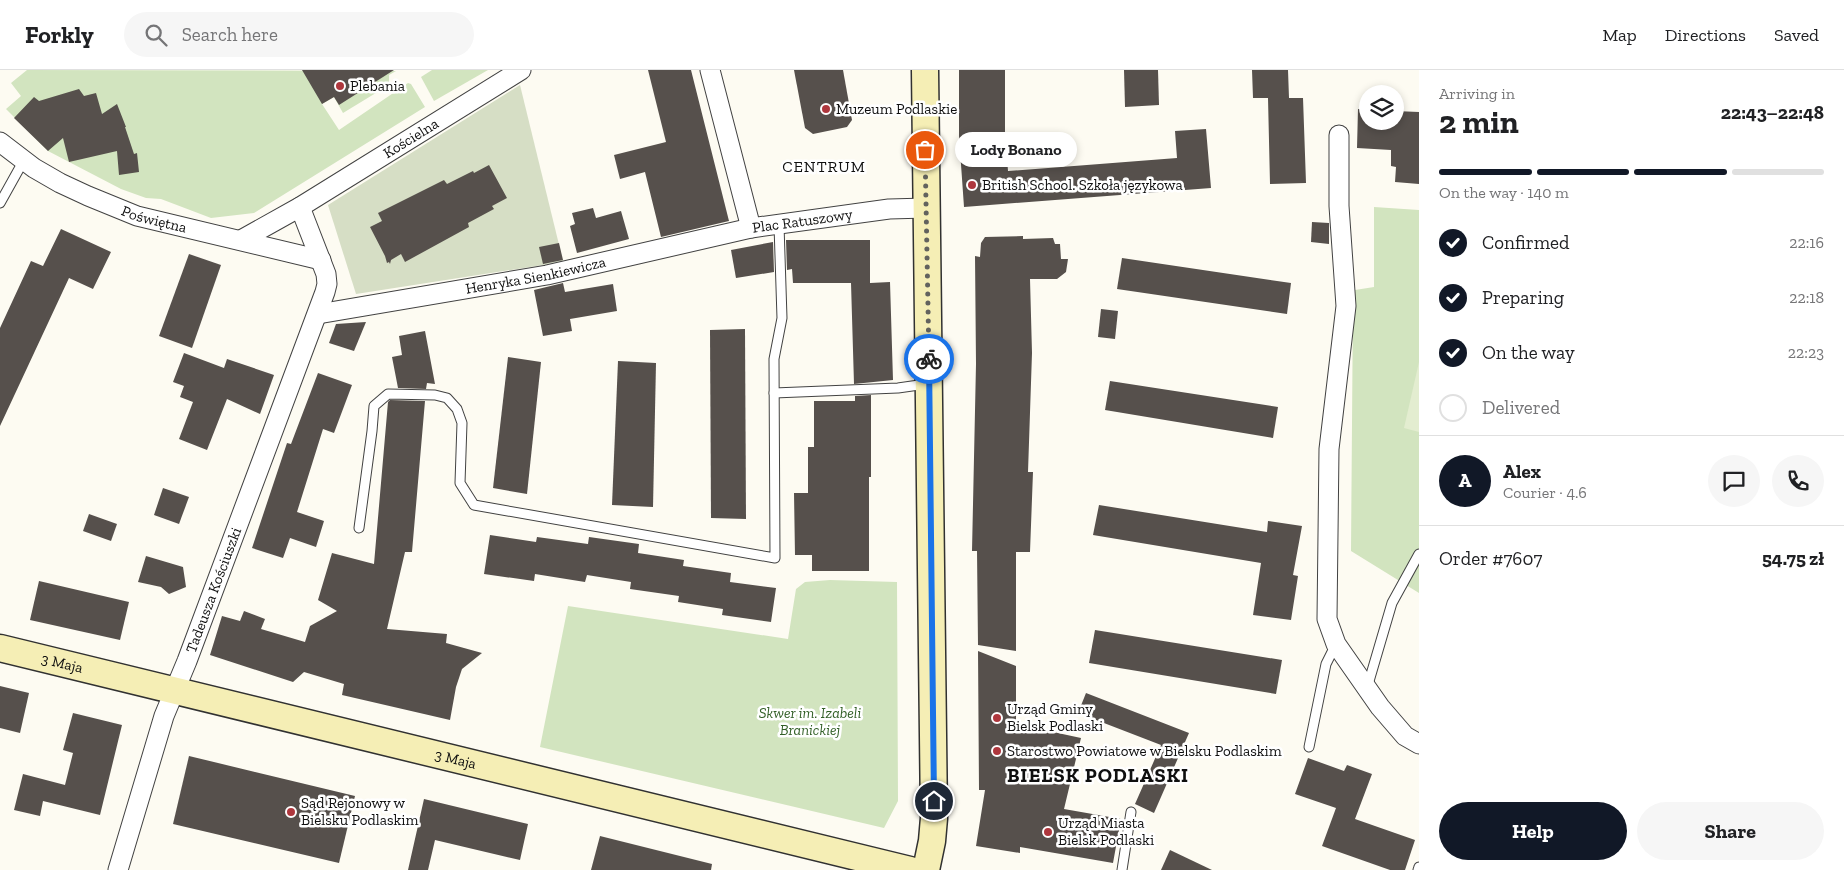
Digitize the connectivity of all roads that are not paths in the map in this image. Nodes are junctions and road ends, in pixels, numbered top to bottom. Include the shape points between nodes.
1 (521, 70) edge
2 (710, 70) edge
3 (925, 70) edge
4 (1339, 135) dead end
5 (0, 142) edge
6 (24, 160) junction
7 (0, 202) edge
8 (300, 207) junction
9 (926, 208) junction
10 (779, 225) junction
11 (751, 228) junction
12 (240, 240) junction
13 (321, 260) junction
14 (318, 314) junction
15 (929, 383) junction
16 (774, 393) junction
17 (358, 528) dead end
18 (1419, 554) edge
19 (1336, 644) junction
20 (0, 648) edge
21 (1367, 688) junction
22 (174, 691) junction
23 (1419, 744) edge
24 (1309, 747) dead end
25 (1131, 812) dead end
26 (118, 870) edge
27 (910, 870) edge
28 (926, 870) edge
29 (1122, 870) edge

1 - 8 street, Kościelna
2 - 11 street, Plac Ratuszowy
3 - 9 street
4 - 19 street via 1339,206 1346,306 1329,449 1327,620
5 - 6 street, Poświętna
6 - 7 lane
6 - 12 street, Poświętna via 67,186 137,216
8 - 12 street, Kościelna
8 - 13 street
9 - 10 street, Plac Ratuszowy via 889,209
9 - 15 street
10 - 11 street, Plac Ratuszowy
10 - 16 lane via 782,318 774,359
11 - 14 street, Henryka Sienkiewicza via 546,276
12 - 13 street, Poświętna
13 - 14 street via 327,284
14 - 22 street, Tadeusza Kościuszki
15 - 16 lane via 898,388
15 - 28 street via 934,818
16 - 17 lane via 775,558 474,505 460,483 462,423 457,409 447,398 435,395 388,394 374,406
18 - 21 lane via 1392,603
19 - 21 street
19 - 24 lane via 1326,664
20 - 22 street, 3 Maja
21 - 23 street via 1405,736
22 - 26 street, Tadeusza Kościuszki
22 - 27 street, 3 Maja
25 - 29 lane

